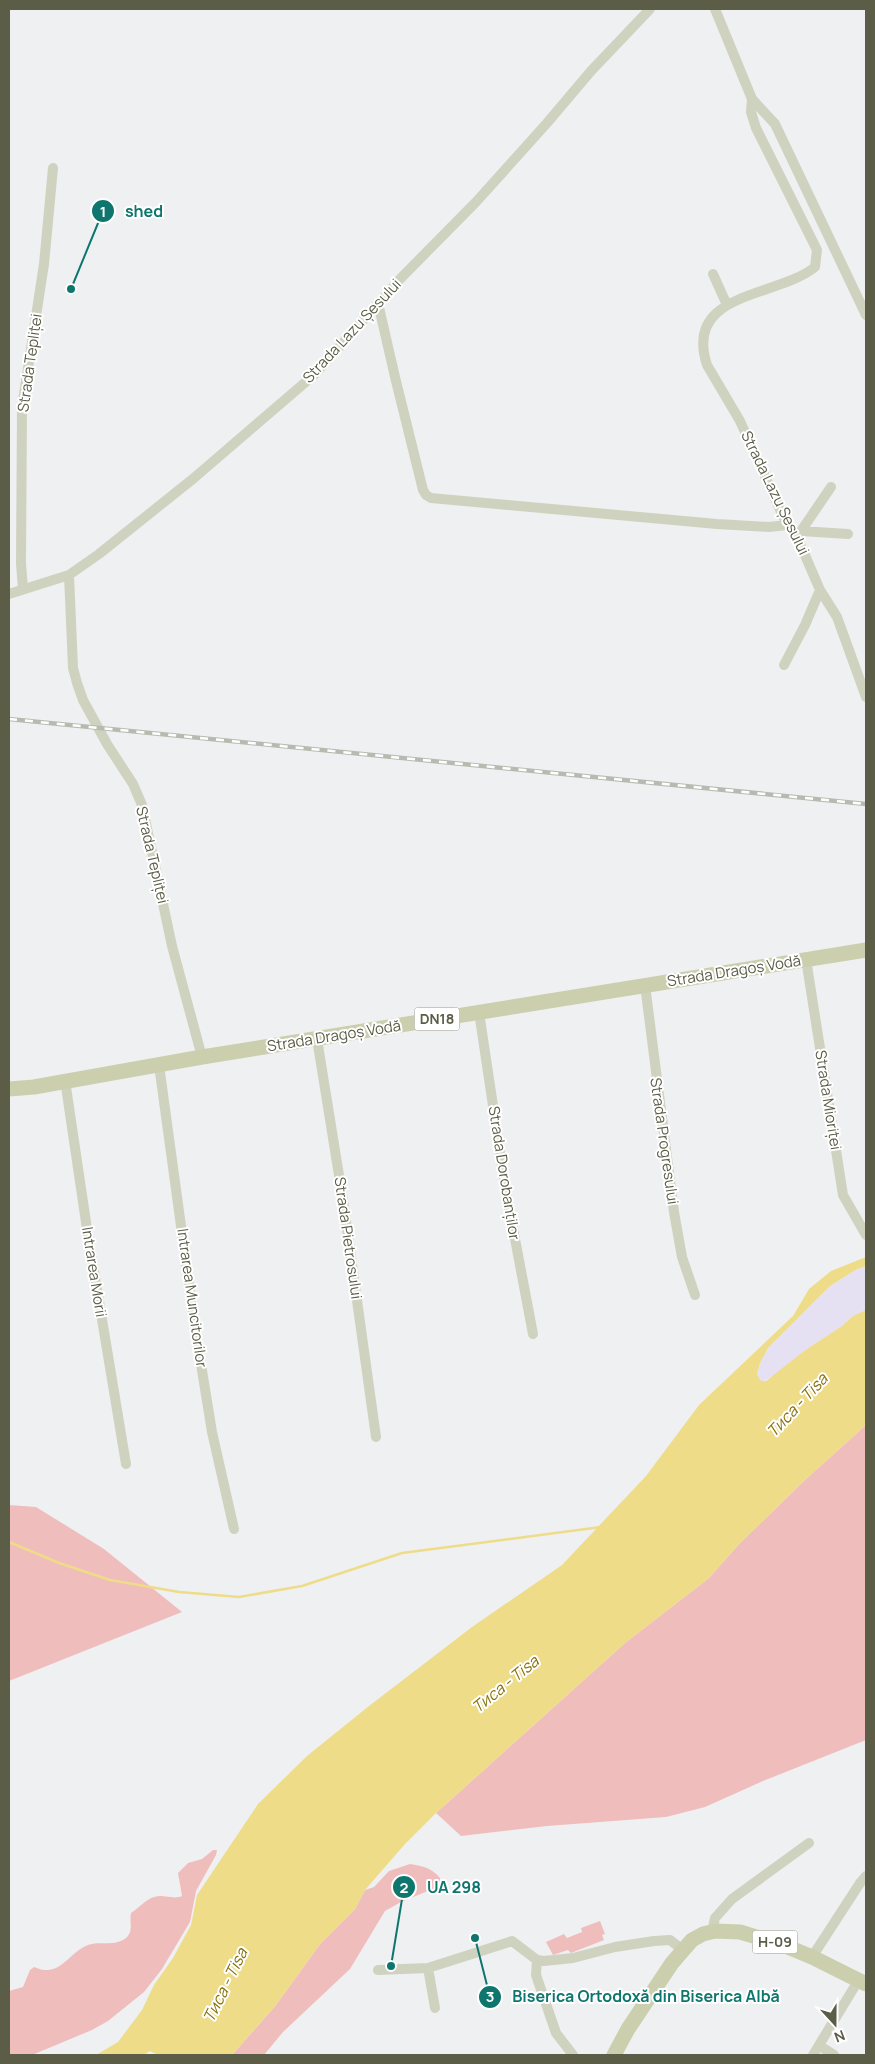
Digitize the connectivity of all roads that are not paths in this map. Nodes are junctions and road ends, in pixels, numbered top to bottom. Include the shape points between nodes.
1 (650, 9) edge
2 (715, 9) edge
3 (752, 99) junction
4 (53, 168) dead end
5 (713, 274) dead end
6 (378, 303) junction
7 (727, 305) junction
8 (866, 315) edge
9 (831, 487) dead end
10 (787, 525) junction
11 (799, 534) junction
12 (848, 534) dead end
13 (69, 575) junction
14 (23, 588) junction
15 (820, 590) junction
16 (9, 594) edge
17 (784, 665) dead end
18 (866, 697) edge
19 (866, 950) edge
20 (806, 959) junction
21 (645, 985) junction
22 (479, 1012) junction
23 (317, 1039) junction
24 (202, 1057) junction
25 (159, 1065) junction
26 (66, 1080) junction
27 (9, 1089) edge
28 (866, 1235) edge
29 (695, 1295) dead end
30 (533, 1334) dead end
31 (376, 1436) dead end
32 (126, 1464) dead end
33 (234, 1529) dead end
34 (810, 1843) dead end
35 (866, 1876) edge
36 (712, 1932) junction
37 (683, 1950) junction
38 (812, 1957) junction
39 (537, 1960) junction
40 (428, 1968) junction
41 (378, 1970) dead end
42 (862, 1983) edge
43 (435, 2008) dead end
44 (820, 2046) junction
45 (573, 2055) edge
46 (614, 2055) edge
47 (813, 2055) edge
48 (834, 2055) edge

1 - 6 street, Strada Lazu Șesului via 476,202
2 - 3 street, Strada Lazu Șesului
3 - 7 street, Strada Lazu Șesului via 751,112 756,128 814,244 817,258 815,267 800,276
3 - 8 street, Strada Lazu Șesului via 774,124
4 - 14 street, Strada Tepliței via 44,264 22,407
5 - 7 street
6 - 10 street via 423,490 431,498 717,524
6 - 13 street, Strada Lazu Șesului via 315,374 272,412 131,530
7 - 10 street, Strada Lazu Șesului via 710,320 704,332 704,356 740,421
9 - 11 street
10 - 11 street, Strada Lazu Șesului
11 - 12 street
11 - 15 street, Strada Lazu Șesului
13 - 14 street, Strada Lazu Șesului
13 - 24 street, Strada Tepliței via 73,668 83,700 142,805 172,946
14 - 16 street, Strada Lazu Șesului
15 - 17 street
15 - 18 street, Strada Lazu Șesului via 837,617
19 - 20 main road, Strada Dragoș Vodă / DN18
20 - 21 main road, Strada Dragoș Vodă / DN18
20 - 28 street, Strada Mioriței via 843,1195
21 - 22 main road, Strada Dragoș Vodă / DN18
21 - 29 street, Strada Progresului via 674,1212 682,1257
22 - 23 main road, Strada Dragoș Vodă / DN18
22 - 30 street, Strada Dorobanților via 505,1186
23 - 24 main road, Strada Dragoș Vodă / DN18
23 - 31 street, Strada Pietrosului
24 - 25 main road, Strada Dragoș Vodă / DN18
25 - 26 main road, Strada Dragoș Vodă / DN18
25 - 33 street, Intrarea Muncitorilor via 212,1432
26 - 27 main road, Strada Dragoș Vodă / DN18
26 - 32 street, Intrarea Morii
34 - 36 street via 732,1899 715,1918
35 - 38 street
36 - 37 main road, Н-09 via 692,1940
36 - 38 main road, Н-09 via 740,1932 783,1944
37 - 39 street via 670,1940 654,1941 573,1958
37 - 46 main road, Н-09 via 628,2029
38 - 42 main road, Н-09
39 - 40 street via 512,1941
39 - 45 street via 536,1975 556,2034
40 - 41 street
40 - 43 street
42 - 44 street
44 - 47 street
44 - 48 street

